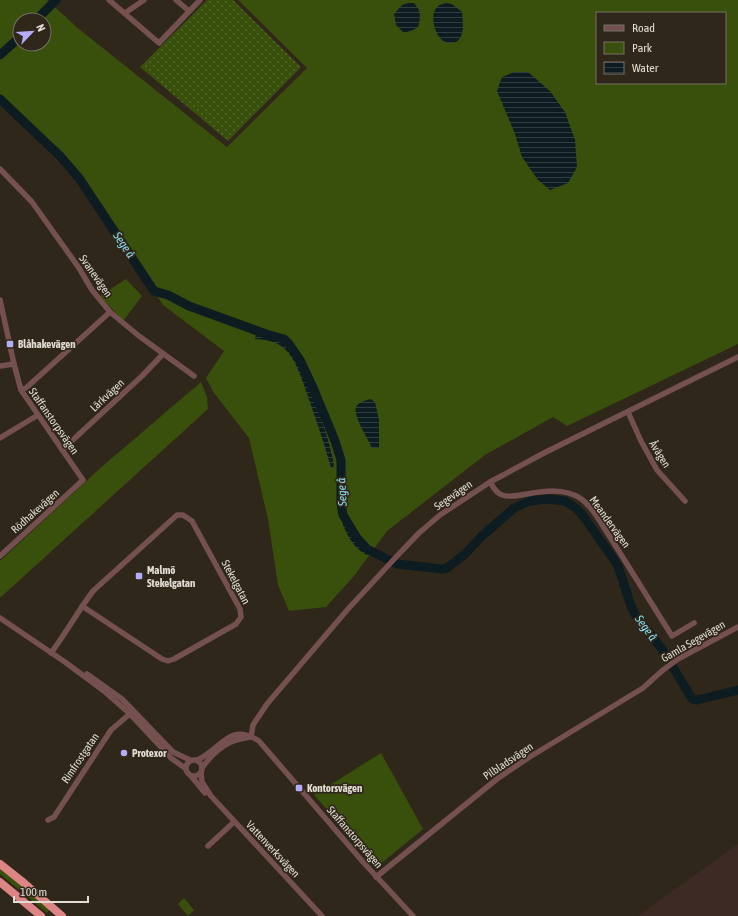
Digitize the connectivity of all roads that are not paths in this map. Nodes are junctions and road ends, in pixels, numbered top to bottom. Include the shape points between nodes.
1 (109, 0) edge
2 (144, 0) edge
3 (176, 0) edge
4 (200, 0) edge
5 (189, 11) junction
6 (125, 14) junction
7 (0, 170) edge
8 (0, 300) edge
9 (110, 312) junction
10 (163, 354) junction
11 (738, 357) edge
12 (14, 364) junction
13 (0, 366) edge
14 (194, 376) dead end
15 (21, 390) junction
16 (628, 412) junction
17 (38, 415) junction
18 (0, 438) edge
19 (62, 450) junction
20 (83, 480) joint
21 (490, 482) junction
22 (685, 501) dead end
23 (0, 555) edge
24 (82, 606) junction
25 (0, 618) edge
26 (694, 623) dead end
27 (738, 627) edge
28 (51, 653) junction
29 (661, 672) joint
30 (132, 712) junction
31 (251, 737) junction
32 (193, 760) junction
33 (185, 768) junction
34 (201, 770) junction
35 (191, 776) junction
36 (211, 796) junction
37 (48, 820) dead end
38 (234, 822) junction
39 (208, 846) dead end
40 (0, 864) edge
41 (376, 877) junction
42 (0, 882) edge
43 (24, 882) junction
44 (41, 916) edge
45 (62, 916) edge
46 (69, 916) edge
47 (322, 916) edge
48 (413, 916) edge

1 - 6 street
2 - 6 street
3 - 5 street
4 - 5 street
5 - 6 street via 158,43
7 - 9 street, Svanevägen via 32,202
8 - 12 street, Staffanstorpsvägen
9 - 10 street, Svanevägen
9 - 15 street
10 - 14 street, Svanevägen
10 - 19 street, Lärkvägen
11 - 16 street, Segevägen
12 - 13 street
12 - 15 street, Staffanstorpsvägen
15 - 17 street, Staffanstorpsvägen
16 - 21 street, Segevägen
16 - 22 street, Åvägen via 657,470
17 - 18 street
17 - 19 street, Staffanstorpsvägen
19 - 20 street, Staffanstorpsvägen
20 - 23 street, Rödhakevägen
21 - 26 street, Meandervägen via 498,493 506,496 554,491 582,499 594,513 672,636
21 - 31 street, Segevägen via 440,515 391,562 267,704 253,725
24 - 24 street, Stekelgatan via 93,591 168,522 177,515 183,515 192,521 240,609 241,617 236,624 168,661
24 - 28 street, Stekelgatan
25 - 28 street
27 - 29 street, Gamla Segevägen via 678,659
28 - 30 street via 104,685
29 - 41 street, Pilbladsvägen via 643,688 497,779
30 - 32 street via 173,752
30 - 33 street via 171,758
30 - 37 street, Rimfrostgatan via 111,730 54,817
31 - 32 street via 241,734 231,736 205,756
31 - 34 street via 229,743 208,760
31 - 41 street, Staffanstorpsvägen via 263,745
32 - 33 street
32 - 34 street via 200,763
33 - 35 street
34 - 35 street via 195,776
34 - 36 street, Vattenverksvägen via 202,782
35 - 36 street, Vattenverksvägen via 204,792
36 - 38 street, Vattenverksvägen
38 - 39 street
38 - 47 street, Vattenverksvägen
40 - 43 highway
41 - 48 street, Staffanstorpsvägen
42 - 44 highway
43 - 45 highway
43 - 46 highway

